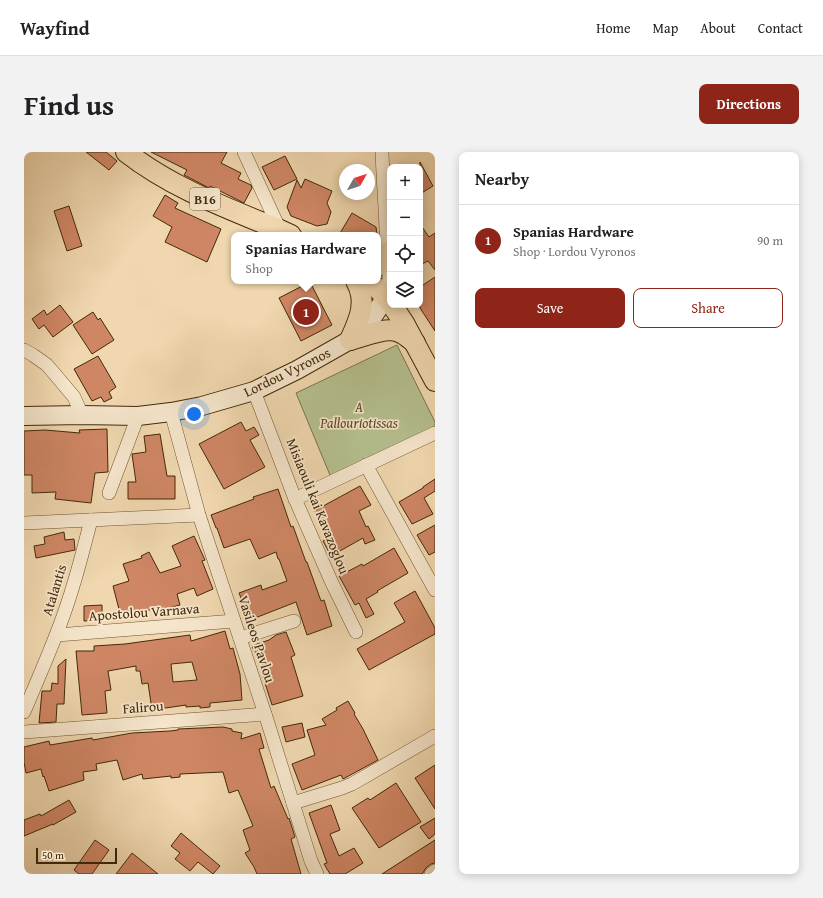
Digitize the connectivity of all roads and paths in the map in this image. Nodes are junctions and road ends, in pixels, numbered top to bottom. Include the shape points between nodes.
1 (126, 152) edge
2 (244, 152) edge
3 (382, 152) edge
4 (285, 232) edge
5 (383, 259) edge
6 (387, 272) edge
7 (358, 284) edge
8 (371, 284) edge
9 (387, 299) edge
10 (387, 303) edge
11 (394, 308) edge
12 (350, 340) junction
13 (415, 343) junction
14 (24, 350) edge
15 (435, 381) edge
16 (254, 391) junction
17 (171, 412) junction
18 (82, 415) junction
19 (24, 416) edge
20 (138, 416) junction
21 (435, 433) edge
22 (366, 465) junction
23 (109, 493) dead end
24 (295, 499) junction
25 (199, 515) junction
26 (91, 520) junction
27 (24, 523) edge
28 (435, 590) edge
29 (234, 621) junction
30 (294, 621) dead end
31 (356, 632) dead end
32 (57, 635) junction
33 (240, 638) junction
34 (24, 712) edge
35 (265, 714) junction
36 (24, 732) edge
37 (433, 741) edge
38 (293, 803) junction
39 (435, 871) edge
40 (317, 874) edge
41 (431, 874) edge

1 - 4 main road, B16 via 186,190
2 - 4 street
3 - 5 street
5 - 6 street
7 - 12 main road via 361,290 362,307
8 - 9 main road
10 - 12 street, Lordou Vyronos
11 - 13 main road
12 - 13 main road via 392,330 398,331
12 - 16 street, Lordou Vyronos
13 - 15 main road
14 - 18 street via 47,365 74,397
16 - 17 street, Lordou Vyronos
16 - 24 street, Misiaouli kai Kavazoglou
17 - 20 street, Lordou Vyronos
17 - 25 street, Vasileos Pavlou
18 - 19 street, Lordou Vyronos
18 - 20 street, Lordou Vyronos
20 - 23 street
21 - 22 street
22 - 24 street
22 - 28 street
24 - 31 street, Misiaouli kai Kavazoglou
25 - 26 street
25 - 29 street, Vasileos Pavlou
26 - 27 street
26 - 32 street, Atalantis
29 - 32 street, Apostolou Varnava
29 - 33 street, Vasileos Pavlou
30 - 33 street
32 - 34 street, Atalantis
33 - 35 street, Vasileos Pavlou
35 - 36 street, Falirou
35 - 38 street, Vasileos Pavlou
37 - 38 street via 342,788
38 - 40 street, Vasileos Pavlou
39 - 41 street

